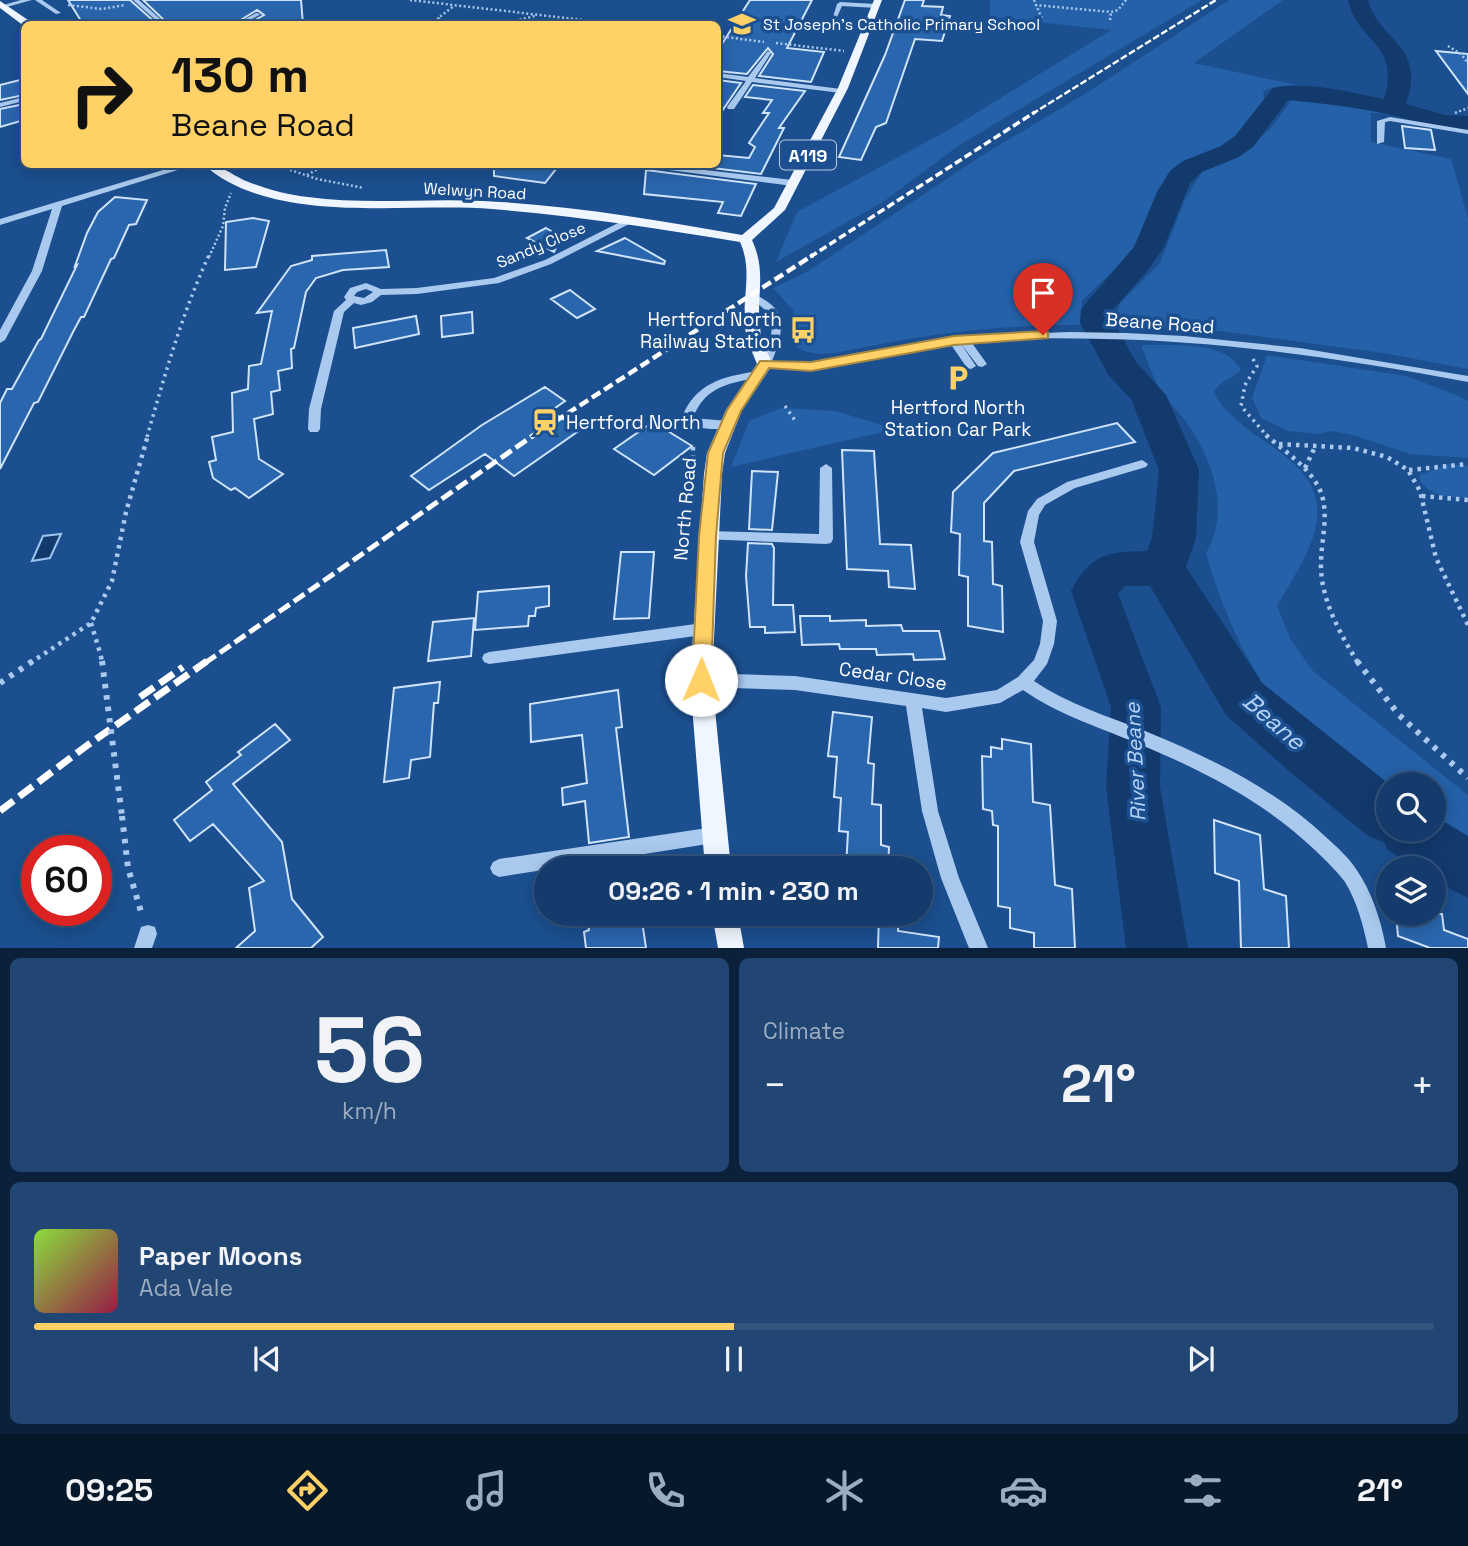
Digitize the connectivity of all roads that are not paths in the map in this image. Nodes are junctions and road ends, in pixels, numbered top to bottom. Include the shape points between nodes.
1 (29, 0) edge
2 (38, 0) edge
3 (137, 1) edge
4 (877, 3) edge
5 (1, 5) edge
6 (58, 13) dead end
7 (258, 14) dead end
8 (835, 16) dead end
9 (23, 21) edge
10 (160, 21) edge
11 (245, 21) edge
12 (768, 54) dead end
13 (721, 75) edge
14 (749, 79) junction
15 (841, 91) junction
16 (21, 100) edge
17 (0, 105) edge
18 (731, 107) dead end
19 (1468, 132) edge
20 (1380, 142) dead end
21 (180, 168) edge
22 (214, 168) edge
23 (672, 168) edge
24 (793, 183) junction
25 (58, 204) junction
26 (628, 221) junction
27 (0, 222) edge
28 (746, 239) junction
29 (755, 298) junction
30 (0, 340) edge
31 (959, 340) junction
32 (976, 365) dead end
33 (761, 369) junction
34 (1468, 379) edge
35 (728, 425) junction
36 (314, 429) dead end
37 (1142, 464) dead end
38 (826, 468) dead end
39 (708, 536) junction
40 (703, 629) junction
41 (489, 658) dead end
42 (701, 680) junction
43 (1023, 682) junction
44 (914, 701) junction
45 (1100, 721) joint
46 (1165, 747) joint
47 (714, 835) junction
48 (717, 856) edge
49 (499, 868) dead end
50 (728, 926) edge
51 (731, 947) edge
52 (979, 947) edge
53 (1377, 947) edge

1 - 5 street
2 - 6 street
3 - 10 street
4 - 8 street via 840,4
4 - 15 main road, A119
5 - 9 main road
7 - 11 street
12 - 14 street
13 - 14 street
14 - 15 street
14 - 18 street
15 - 24 main road, A119
16 - 17 street
19 - 20 street via 1390,119 1381,121
21 - 25 street
22 - 26 main road, Welwyn Road via 237,184 279,197 325,203 460,204
23 - 24 street
24 - 28 main road, A119 via 779,210
25 - 27 street
25 - 30 street via 37,271
26 - 28 main road, Welwyn Road
26 - 36 street, Sandy Close via 548,262 496,281 417,291 378,292 372,286 359,287 349,293 352,300 339,311
28 - 29 main road via 756,264
29 - 33 main road via 754,339
29 - 33 street via 774,312 778,326
31 - 32 street
31 - 33 street, Beane Road via 811,366
31 - 34 street, Beane Road via 1079,335 1147,338 1328,356
33 - 35 main road, North Road
33 - 35 street, Beane Road via 701,392 687,419
35 - 39 main road, North Road via 716,453
37 - 43 street, Cedar Close via 1063,489 1041,502 1032,514 1027,542 1050,621 1040,664
38 - 39 street via 826,539
39 - 40 main road, North Road
40 - 41 street
40 - 42 main road, North Road
42 - 44 street, Cedar Close via 795,682
42 - 47 main road, North Road
43 - 44 street, Cedar Close via 1000,696 975,701 946,705
43 - 45 street via 1065,709
44 - 52 street via 930,811 950,878
45 - 46 street
46 - 53 street via 1245,785 1318,841 1352,876
47 - 48 main road, North Road
47 - 49 street
50 - 51 main road

